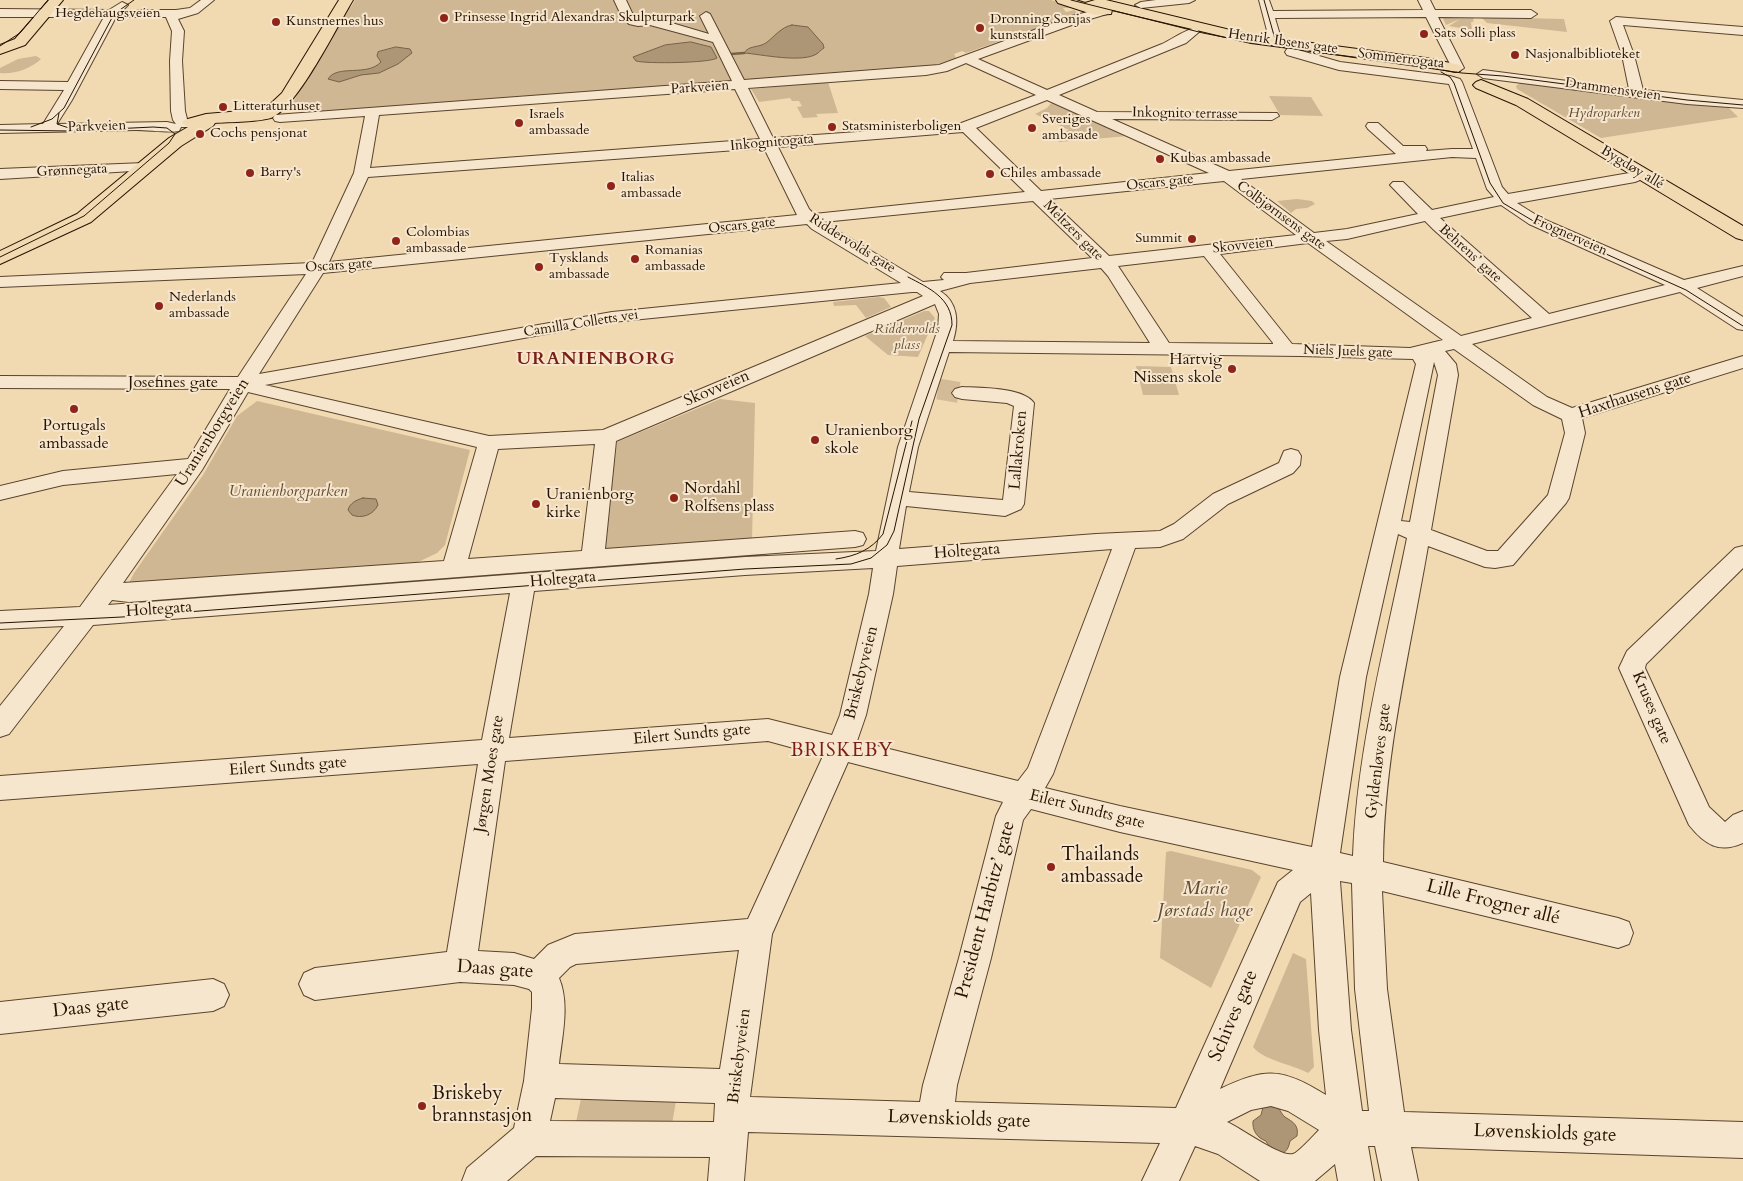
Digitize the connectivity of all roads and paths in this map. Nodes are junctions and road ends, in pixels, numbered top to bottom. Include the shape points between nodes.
1 (56, 0) edge
2 (131, 0) edge
3 (208, 0) edge
4 (346, 0) edge
5 (620, 0) edge
6 (1063, 0) edge
7 (1189, 0) edge
8 (1263, 0) edge
9 (1424, 0) edge
10 (1101, 5) edge
11 (1141, 5) dead end
12 (0, 13) edge
13 (1430, 13) junction
14 (45, 14) junction
15 (112, 14) junction
16 (176, 14) junction
17 (1531, 14) dead end
18 (1269, 15) junction
19 (706, 16) dead end
20 (1743, 31) edge
21 (1193, 32) junction
22 (718, 40) junction
23 (1276, 42) junction
24 (0, 49) edge
25 (967, 59) junction
26 (1455, 78) junction
27 (1485, 79) junction
28 (0, 85) edge
29 (740, 85) junction
30 (72, 86) junction
31 (1637, 93) junction
32 (1048, 95) junction
33 (1743, 104) edge
34 (280, 112) junction
35 (373, 112) junction
36 (1098, 116) junction
37 (1272, 116) dead end
38 (1374, 126) dead end
39 (967, 127) junction
40 (47, 128) junction
41 (187, 128) junction
42 (0, 129) edge
43 (768, 144) junction
44 (1481, 150) junction
45 (144, 167) junction
46 (362, 173) junction
47 (0, 174) edge
48 (1227, 176) junction
49 (1633, 178) dead end
50 (1402, 190) dead end
51 (1038, 196) junction
52 (1503, 200) junction
53 (1431, 217) junction
54 (809, 219) junction
55 (1743, 234) edge
56 (1311, 238) junction
57 (1208, 250) junction
58 (0, 258) edge
59 (1104, 261) junction
60 (318, 268) junction
61 (1743, 271) edge
62 (0, 282) edge
63 (1682, 286) junction
64 (929, 291) junction
65 (1544, 320) junction
66 (1743, 325) edge
67 (942, 346) junction
68 (1163, 348) junction
69 (1436, 348) junction
70 (1285, 350) junction
71 (1743, 362) edge
72 (0, 382) edge
73 (244, 383) junction
74 (962, 393) tunnel mouth
75 (1571, 415) junction
76 (606, 437) junction
77 (489, 443) junction
78 (1291, 456) dead end
79 (195, 465) junction
80 (0, 493) edge
81 (898, 498) junction
82 (1390, 524) junction
83 (1420, 533) junction
84 (855, 539) dead end
85 (1743, 554) edge
86 (1121, 555) junction
87 (886, 558) junction
88 (593, 559) junction
89 (453, 570) junction
90 (522, 584) junction
91 (105, 590) junction
92 (86, 615) junction
93 (0, 620) edge
94 (0, 726) edge
95 (840, 749) junction
96 (493, 752) junction
97 (0, 788) edge
98 (1024, 794) junction
99 (1743, 824) edge
100 (1324, 864) junction
101 (1368, 874) junction
102 (757, 933) junction
103 (1618, 933) dead end
104 (460, 966) junction
105 (538, 976) junction
106 (315, 984) dead end
107 (213, 995) dead end
108 (0, 1018) edge
109 (541, 1081) junction
110 (732, 1113) junction
111 (935, 1119) junction
112 (1186, 1126) junction
113 (1347, 1128) junction
114 (1389, 1129) junction
115 (529, 1138) junction
116 (1743, 1140) edge
117 (480, 1181) edge
118 (726, 1181) edge
119 (1160, 1181) edge
120 (1356, 1181) edge
121 (1400, 1181) edge

1 - 14 main road
2 - 15 street
3 - 16 street via 194,11
4 - 34 main road
5 - 22 street via 629,20 655,21
6 - 10 main road, Henrik Ibsens gate
7 - 11 street
8 - 18 street
9 - 13 street, Frognerveien
10 - 21 main road, Henrik Ibsens gate
10 - 23 main road, Henrik Ibsens gate
10 - 25 street, Parkveien via 1076,19
12 - 14 street, Hegdehaugsveien
13 - 17 street
13 - 18 street
13 - 26 street, Frognerveien
14 - 15 street, Hegdehaugsveien
14 - 24 main road via 20,42
15 - 16 street, Hegdehaugsveien
15 - 30 street
16 - 41 street, Hegdehaugsveien via 172,18 178,31 178,111
18 - 23 street
19 - 22 street, Riddervolds gate
20 - 31 street via 1615,22 1628,55
21 - 26 main road, Henrik Ibsens gate via 1236,43
21 - 32 street, Inkognitogata via 1166,47
22 - 29 street, Riddervolds gate
23 - 26 main road, Henrik Ibsens gate via 1426,62
25 - 29 street, Parkveien via 926,71
25 - 32 street, Colbjørnsens gate
26 - 27 main road, Bygdøy allé
26 - 44 street, Frognerveien
27 - 31 street, Drammensveien
27 - 55 main road, Bygdøy allé
28 - 30 street
29 - 35 street, Parkveien
29 - 43 street, Riddervolds gate
30 - 40 street
31 - 33 street, Drammensveien
32 - 36 street, Colbjørnsens gate
32 - 39 street, Inkognitogata
34 - 35 street, Parkveien via 314,116
34 - 41 main road, Parkveien
35 - 46 street, Uranienborgveien
36 - 37 street, Inkognito terrasse via 1105,113
36 - 48 street, Colbjørnsens gate
38 - 44 street via 1400,151 1445,147
39 - 43 street, Inkognitogata
39 - 51 street, Meltzers gate
40 - 41 street, Parkveien
40 - 42 street, Parkveien
41 - 45 main road
43 - 46 street, Inkognitogata
43 - 54 street, Riddervolds gate via 799,207
44 - 48 street, Oscars gate
44 - 52 street, Frognerveien via 1495,189
45 - 47 street, Grønnegata
45 - 58 main road via 84,218
46 - 60 street, Uranienborgveien
48 - 51 street, Oscars gate
48 - 56 street, Colbjørnsens gate
49 - 52 street, Skovveien
50 - 53 street, Behrens’ gate
51 - 54 street, Oscars gate
51 - 59 street, Meltzers gate
52 - 53 street, Skovveien
52 - 63 street, Frognerveien via 1535,220
53 - 56 street, Skovveien via 1366,231
53 - 65 street, Behrens’ gate
54 - 60 street, Oscars gate
54 - 64 street, Riddervolds gate
56 - 57 street, Skovveien
56 - 69 street, Colbjørnsens gate
57 - 59 street, Skovveien
57 - 70 street via 1282,342
59 - 64 street, Skovveien via 966,278
59 - 68 street, Meltzers gate
60 - 62 street, Oscars gate
60 - 73 street, Uranienborgveien
61 - 63 street, Niels Juels gate
63 - 65 street, Niels Juels gate
63 - 66 street, Frognerveien
64 - 67 street, Briskebyveien via 947,308 949,318
64 - 73 street, Camilla Colletts vei via 612,316
64 - 76 street, Skovveien
65 - 69 street, Niels Juels gate
67 - 68 street, Niels Juels gate
67 - 81 street, Briskebyveien via 933,388 910,440
68 - 70 street, Niels Juels gate
69 - 70 street, Niels Juels gate via 1410,354
69 - 75 street, Colbjørnsens gate
69 - 82 street via 1426,364
69 - 83 street, Gyldenløves gate via 1446,364 1448,375
71 - 75 street, Haxthausens gate
72 - 73 street, Josefines gate
73 - 77 street, Josefines gate via 259,390
73 - 79 street, Uranienborgveien
74 - 81 street, Lallakroken via 1011,397 1024,403 1013,504 1000,508
75 - 83 street, Haxthausens gate via 1575,433 1558,498 1505,558 1485,559
76 - 77 street, Skovveien
76 - 88 street, Holtegata
77 - 89 street
78 - 86 street via 1286,468 1220,499 1168,538
79 - 80 street via 63,478
79 - 91 street, Uranienborgveien
81 - 87 street, Briskebyveien
82 - 83 street, Haxthausens gate
82 - 100 street via 1353,677
83 - 101 street, Gyldenløves gate via 1381,727 1372,796
84 - 88 street, Holtegata
85 - 99 street, Kruses gate via 1636,658 1632,668 1699,816 1716,834 1733,835
86 - 87 street, Holtegata
86 - 98 street, President Harbitz’ gate via 1039,774
87 - 90 street, Holtegata
87 - 95 street, Briskebyveien via 882,594 853,715
88 - 89 street, Holtegata
89 - 91 street, Holtegata via 129,592
90 - 92 street, Holtegata
90 - 96 street, Jørgen Moes gate
91 - 92 street, Uranienborgveien
92 - 93 street, Holtegata
92 - 94 street, Uranienborgveien
95 - 96 street, Eilert Sundts gate via 768,730
95 - 98 street, Eilert Sundts gate
95 - 102 street, Briskebyveien
96 - 97 street, Eilert Sundts gate
96 - 104 street, Jørgen Moes gate
98 - 100 street, Eilert Sundts gate via 1120,819
98 - 111 street, President Harbitz’ gate via 1010,816 940,1085
100 - 101 street, Eilert Sundts gate
100 - 112 street, Schives gate via 1289,892
100 - 113 street via 1335,1030
101 - 103 street, Lille Frogner allé
101 - 114 street, Gyldenløves gate via 1372,1003
102 - 105 street, Daas gate via 575,949 559,956
102 - 110 street, Briskebyveien
104 - 105 street, Daas gate via 514,969
104 - 106 street, Daas gate
105 - 109 street via 548,993
107 - 108 street, Daas gate
109 - 110 street, Løvenskiolds gate
109 - 115 street
110 - 111 street, Løvenskiolds gate
110 - 115 street, Løvenskiolds gate
110 - 118 street, Briskebyveien
111 - 112 street, Løvenskiolds gate
112 - 113 street, Løvenskiolds gate via 1258,1090 1272,1089 1291,1095
112 - 113 street, Løvenskiolds gate via 1227,1140 1279,1172 1295,1172 1307,1166
112 - 119 street, Schives gate
113 - 114 street, Løvenskiolds gate
113 - 120 street
114 - 116 street, Løvenskiolds gate
114 - 121 street, Gyldenløves gate
115 - 117 street

